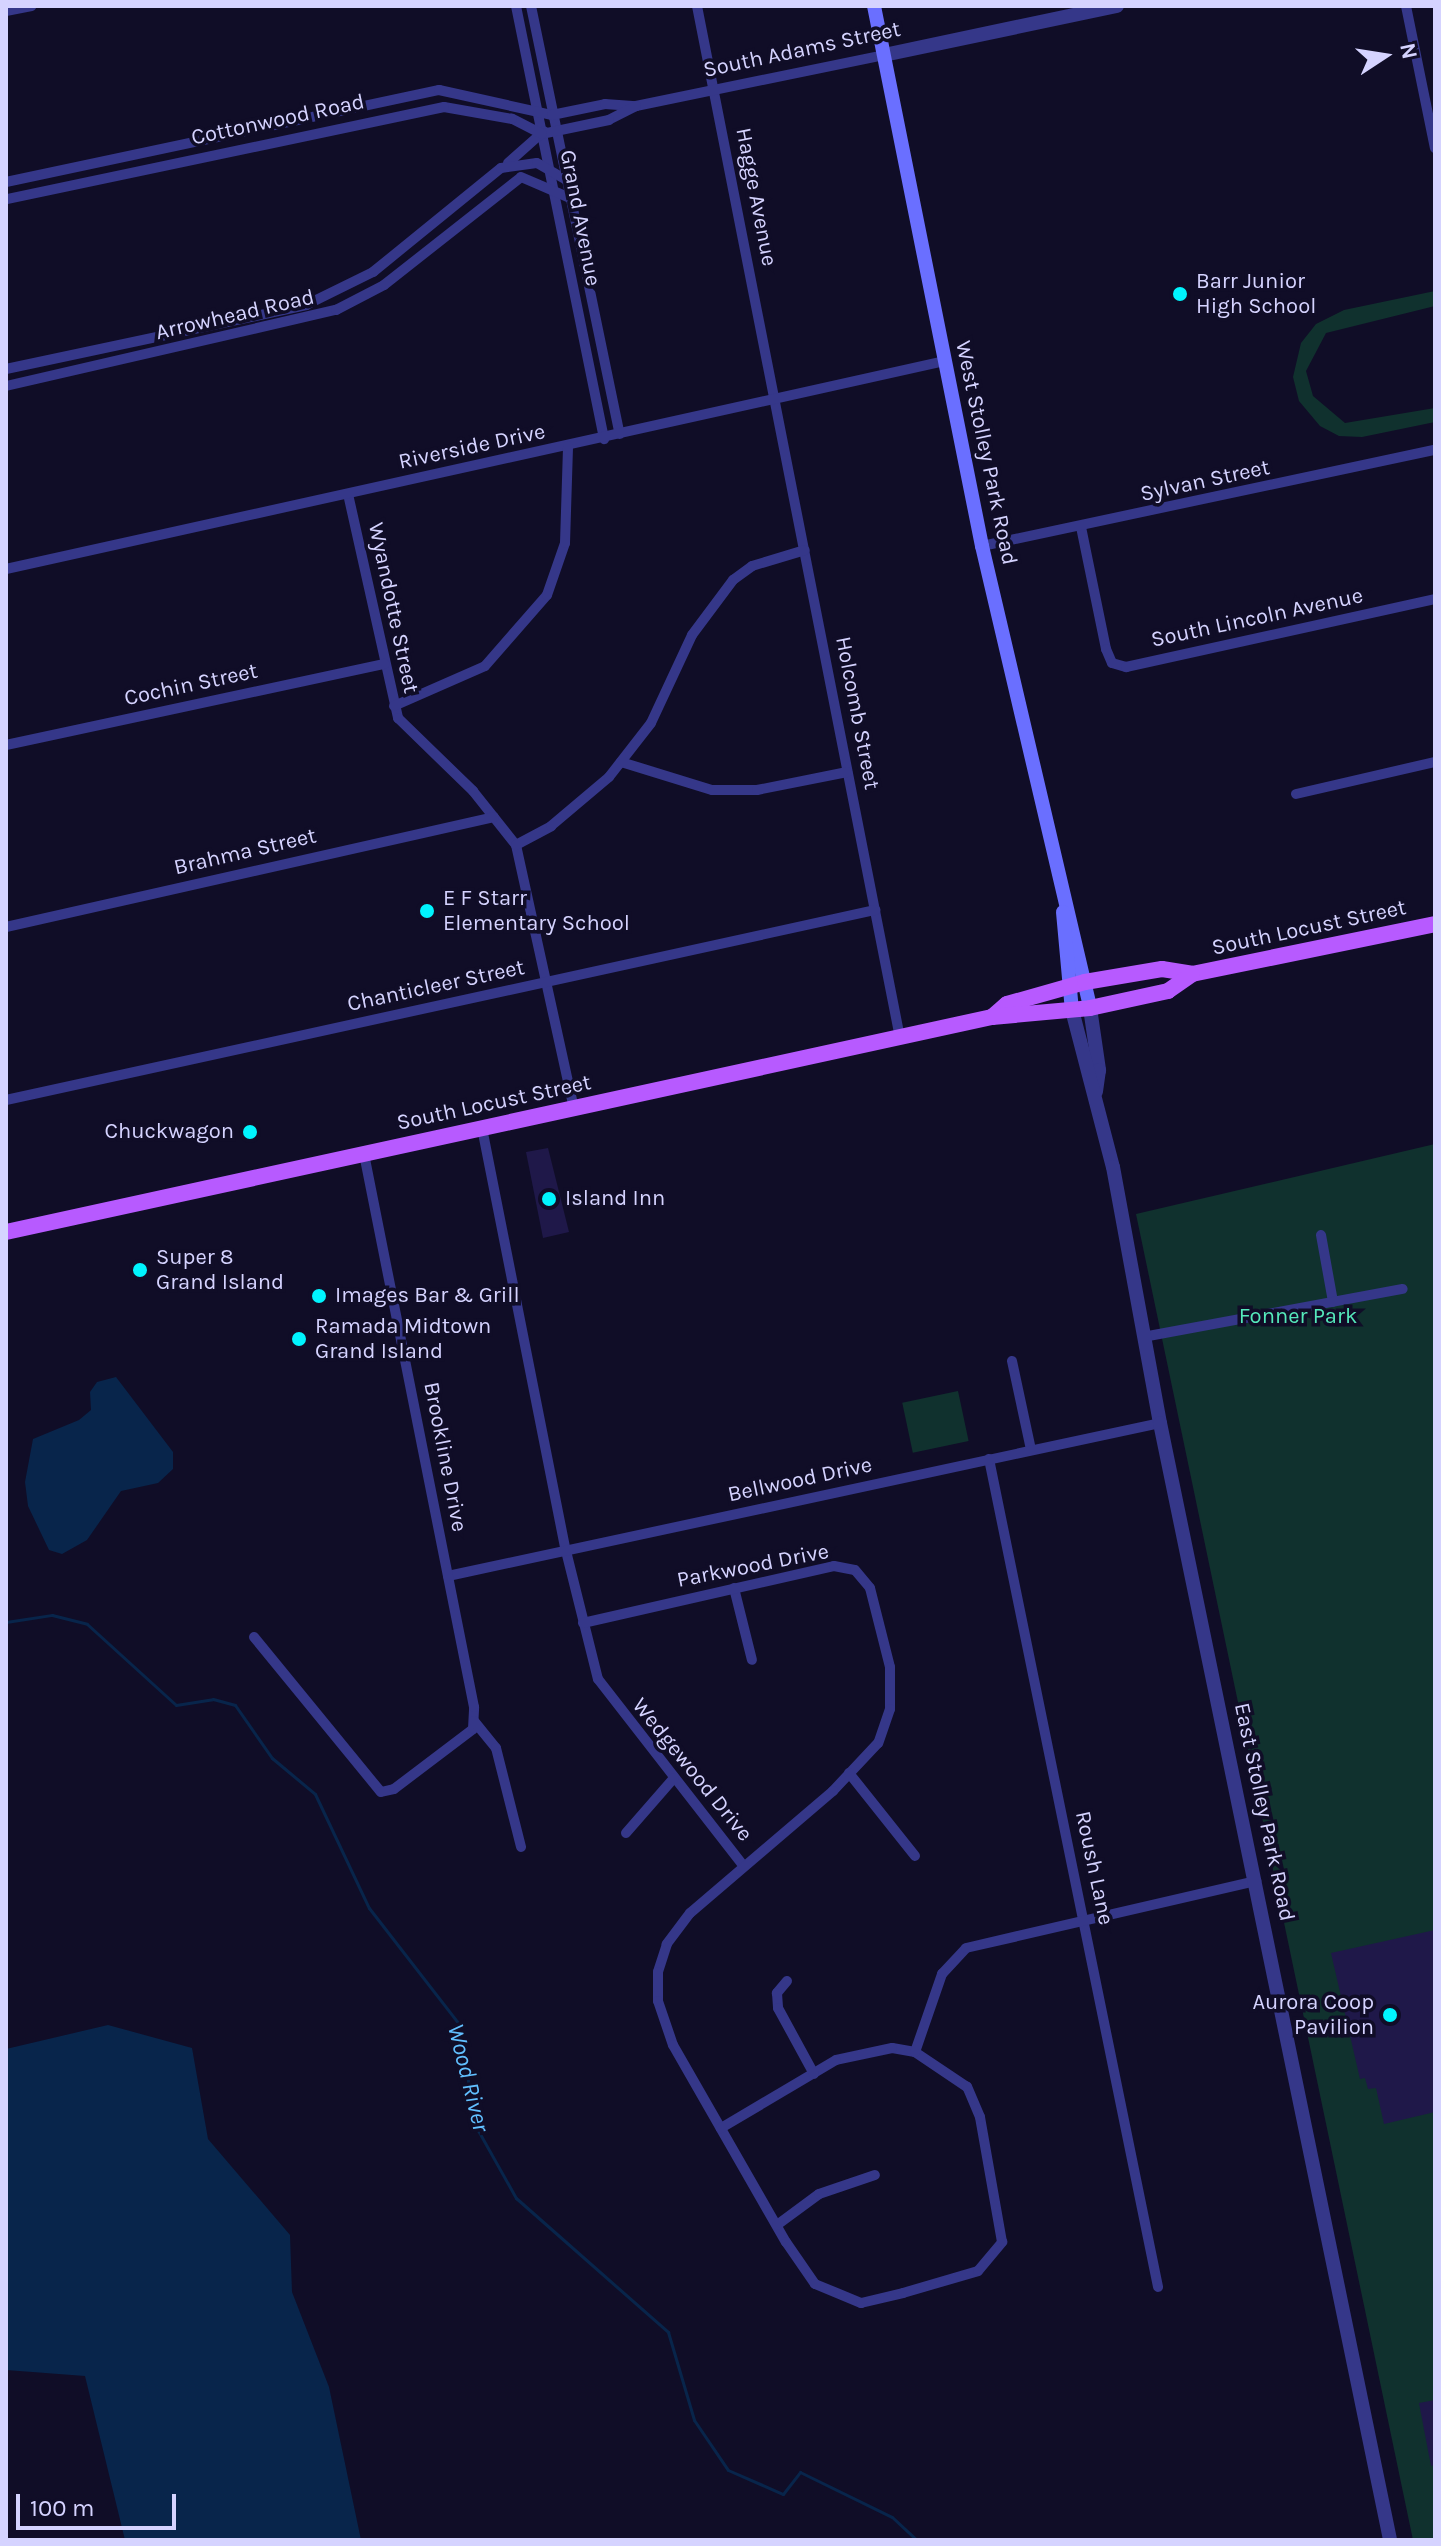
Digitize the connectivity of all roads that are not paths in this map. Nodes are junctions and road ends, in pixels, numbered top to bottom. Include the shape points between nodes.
1 (32, 6) edge
2 (516, 6) edge
3 (531, 6) edge
4 (697, 6) edge
5 (874, 6) edge
6 (1117, 6) edge
7 (1406, 6) edge
8 (6, 11) edge
9 (884, 55) junction
10 (714, 91) junction
11 (636, 106) junction
12 (537, 111) junction
13 (552, 115) junction
14 (556, 132) junction
15 (542, 134) junction
16 (1435, 148) edge
17 (501, 168) junction
18 (550, 168) junction
19 (566, 180) junction
20 (6, 182) edge
21 (553, 188) junction
22 (570, 198) junction
23 (6, 199) edge
24 (945, 361) junction
25 (6, 369) edge
26 (6, 386) edge
27 (775, 396) junction
28 (620, 434) junction
29 (604, 439) junction
30 (568, 446) junction
31 (1435, 450) edge
32 (348, 494) junction
33 (1081, 527) junction
34 (982, 546) junction
35 (805, 550) junction
36 (6, 569) edge
37 (1435, 599) edge
38 (384, 664) junction
39 (394, 706) junction
40 (6, 745) edge
41 (621, 762) junction
42 (1435, 762) edge
43 (847, 772) junction
44 (1296, 794) dead end
45 (494, 817) junction
46 (516, 845) junction
47 (875, 910) junction
48 (1435, 924) edge
49 (6, 927) edge
50 (1192, 974) junction
51 (547, 982) junction
52 (1079, 984) junction
53 (1090, 1008) junction
54 (1072, 1010) junction
55 (992, 1017) junction
56 (900, 1038) junction
57 (1096, 1092) junction
58 (6, 1100) edge
59 (574, 1108) junction
60 (482, 1128) junction
61 (364, 1154) junction
62 (6, 1232) edge
63 (1321, 1235) dead end
64 (1403, 1289) dead end
65 (1333, 1302) junction
66 (1143, 1337) junction
67 (1012, 1361) dead end
68 (1160, 1423) junction
69 (1031, 1450) junction
70 (989, 1459) junction
71 (566, 1551) junction
72 (448, 1576) junction
73 (734, 1588) junction
74 (583, 1623) junction
75 (254, 1637) dead end
76 (752, 1660) dead end
77 (474, 1721) junction
78 (849, 1773) junction
79 (674, 1778) junction
80 (626, 1833) dead end
81 (521, 1847) dead end
82 (915, 1856) dead end
83 (742, 1864) junction
84 (1256, 1881) junction
85 (1084, 1917) junction
86 (787, 1981) dead end
87 (915, 2052) junction
88 (814, 2074) junction
89 (721, 2128) junction
90 (875, 2175) dead end
91 (777, 2225) junction
92 (1158, 2287) dead end
93 (1390, 2540) edge

1 - 8 street
2 - 12 street, Grand Avenue
3 - 13 street, Grand Avenue
4 - 10 street, Hagge Avenue
5 - 9 main road, West Stolley Park Road
6 - 9 street, South Adams Street
7 - 16 street
9 - 10 street, South Adams Street
9 - 24 main road, West Stolley Park Road
10 - 11 street, South Adams Street
10 - 27 street, Hagge Avenue
11 - 13 street via 605,104
11 - 14 street via 609,120
12 - 13 street, Cottonwood Road
12 - 15 street, Grand Avenue
12 - 20 street, Cottonwood Road via 439,90
13 - 14 street, Grand Avenue
13 - 15 street, Arrowhead Road
14 - 15 street
14 - 19 street, Grand Avenue
15 - 17 street, Arrowhead Road
15 - 18 street, Grand Avenue
15 - 23 street, Cottonwood Road via 512,119 444,107
17 - 18 street via 527,162
17 - 25 street, Arrowhead Road via 373,272 328,297
18 - 19 street
18 - 21 street, Grand Avenue
19 - 22 street, Grand Avenue
21 - 22 street, Arrowhead Road
21 - 26 street, Arrowhead Road via 530,178 508,183 384,285 336,310
21 - 29 street, Grand Avenue
22 - 28 street, Grand Avenue
24 - 27 street, Riverside Drive
24 - 34 main road, West Stolley Park Road
27 - 28 street, Riverside Drive
27 - 35 street, Holcomb Street
28 - 29 street, Riverside Drive
29 - 30 street, Riverside Drive
30 - 32 street, Riverside Drive
30 - 39 street via 567,531 547,595 485,666
31 - 33 street, Sylvan Street
32 - 36 street, Riverside Drive
32 - 38 street, Wyandotte Street
33 - 34 street, Sylvan Street
33 - 37 street, South Lincoln Avenue via 1104,640 1112,663 1126,667
34 - 52 main road, West Stolley Park Road
35 - 41 street via 752,566 711,604 651,723
35 - 43 street, Holcomb Street
38 - 39 street, Wyandotte Street
38 - 40 street, Cochin Street
39 - 45 street, Wyandotte Street via 416,739
41 - 43 street via 712,790 757,790
41 - 46 street via 551,826
42 - 44 street
43 - 47 street, Holcomb Street
45 - 46 street, Wyandotte Street
45 - 49 street, Brahma Street
46 - 51 street, Wyandotte Street
47 - 51 street, Chanticleer Street
47 - 56 street, Holcomb Street
48 - 50 main road, South Locust Street
50 - 52 main road, South Locust Street via 1162,969
50 - 53 main road, South Locust Street via 1168,991
51 - 58 street, Chanticleer Street
51 - 59 street, Wyandotte Street
52 - 53 main road, West Stolley Park Road
52 - 54 main road, West Stolley Park Road
52 - 55 main road, South Locust Street via 1007,1004
53 - 54 main road, South Locust Street
53 - 57 street, East Stolley Park Road via 1099,1070
54 - 55 main road, South Locust Street
54 - 57 street, East Stolley Park Road
55 - 56 main road, South Locust Street
56 - 59 main road, South Locust Street
57 - 66 street, East Stolley Park Road
59 - 60 main road, South Locust Street
60 - 61 main road, South Locust Street
60 - 71 street, Wedgewood Drive
61 - 62 main road, South Locust Street
61 - 72 street, Brookline Drive
63 - 65 street
64 - 65 street
65 - 66 street
66 - 68 street, East Stolley Park Road
67 - 69 street
68 - 69 street, Bellwood Drive
68 - 84 street, East Stolley Park Road
69 - 70 street, Bellwood Drive
70 - 71 street, Bellwood Drive
70 - 85 street, Roush Lane
71 - 72 street, Bellwood Drive
71 - 74 street, Wedgewood Drive
72 - 77 street, Brookline Drive
73 - 74 street, Parkwood Drive
73 - 76 street
73 - 78 street, Parkwood Drive via 834,1566 855,1570 870,1588 890,1667 890,1709 878,1743
74 - 79 street, Wedgewood Drive via 598,1679
75 - 77 street via 381,1792 456,1747
77 - 81 street via 496,1748
78 - 82 street
78 - 83 street, Parkwood Drive
79 - 80 street
79 - 83 street, Wedgewood Drive
83 - 89 street, Wedgewood Drive via 690,1913 667,1944 658,1972 658,2001 673,2045
84 - 85 street
84 - 93 street, East Stolley Park Road
85 - 87 street via 966,1948 942,1974
85 - 92 street, Roush Lane
86 - 88 street via 777,1993 778,2008
87 - 88 street via 864,2052
87 - 91 street, Wedgewood Drive via 967,2087 980,2117 1001,2227 993,2260 978,2271 861,2303 815,2284
88 - 89 street
89 - 91 street, Wedgewood Drive
90 - 91 street via 819,2194

